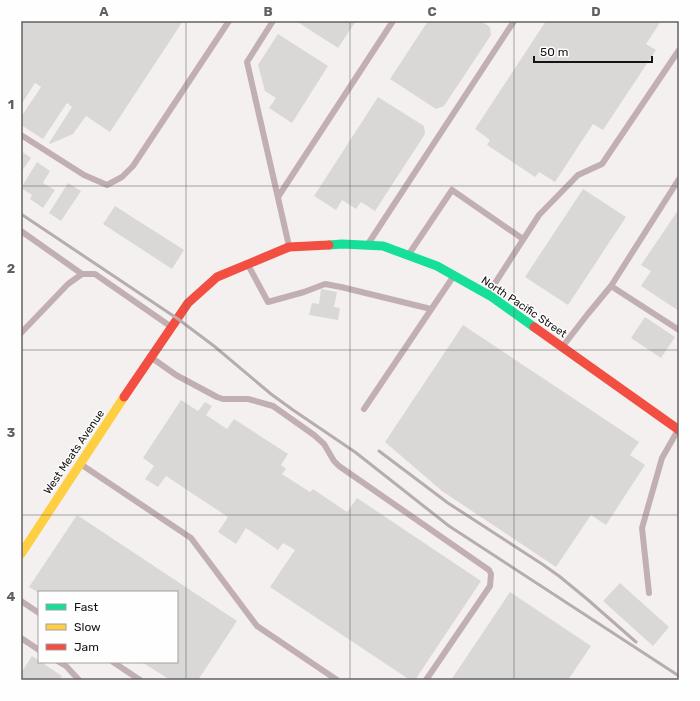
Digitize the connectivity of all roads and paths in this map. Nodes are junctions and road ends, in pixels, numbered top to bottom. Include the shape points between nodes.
1 (228, 21) edge
2 (273, 21) edge
3 (393, 21) edge
4 (514, 21) edge
5 (679, 50) edge
6 (21, 135) edge
7 (679, 179) edge
8 (278, 197) junction
9 (21, 230) edge
10 (524, 239) junction
11 (367, 245) junction
12 (289, 247) junction
13 (408, 255) junction
14 (248, 265) junction
15 (82, 274) junction
16 (454, 276) junction
17 (611, 286) junction
18 (488, 295) junction
19 (431, 309) junction
20 (172, 327) junction
21 (679, 330) edge
22 (21, 333) edge
23 (562, 348) junction
24 (149, 361) junction
25 (364, 409) dead end
26 (679, 430) edge
27 (80, 464) junction
28 (21, 554) edge
29 (649, 593) dead end
30 (21, 601) edge
31 (38, 612) edge
32 (21, 638) edge
33 (38, 649) edge
34 (61, 663) edge
35 (114, 663) edge
36 (79, 680) edge
37 (140, 680) edge
38 (337, 680) edge
39 (426, 680) edge

1 - 6 lane via 133,166 122,178 107,185 84,175
2 - 8 lane via 247,62
3 - 8 lane
4 - 11 lane
5 - 10 lane via 602,164 578,175 539,215
7 - 17 lane
8 - 12 lane
9 - 15 lane
10 - 13 lane via 452,190
10 - 18 lane
11 - 12 street, North Pacific Street
11 - 13 street, North Pacific Street via 383,246
12 - 14 street, North Pacific Street
13 - 16 street, North Pacific Street
14 - 19 lane via 268,302 325,284
14 - 20 street, North Pacific Street via 216,277 188,303
15 - 20 lane via 95,274
15 - 22 lane via 68,284
16 - 18 street, North Pacific Street
16 - 19 lane
17 - 21 lane
17 - 23 lane
18 - 23 street, North Pacific Street
19 - 25 lane
20 - 24 street, North Pacific Street
23 - 26 street, North Pacific Street
24 - 27 street, West Meats Avenue
24 - 39 lane via 217,398 248,399 273,406 314,435 340,466 489,570 490,586
26 - 29 lane via 662,458 642,528
27 - 28 street, West Meats Avenue
27 - 38 lane via 191,538 257,626
30 - 31 lane
32 - 33 lane
34 - 36 lane
35 - 37 lane

